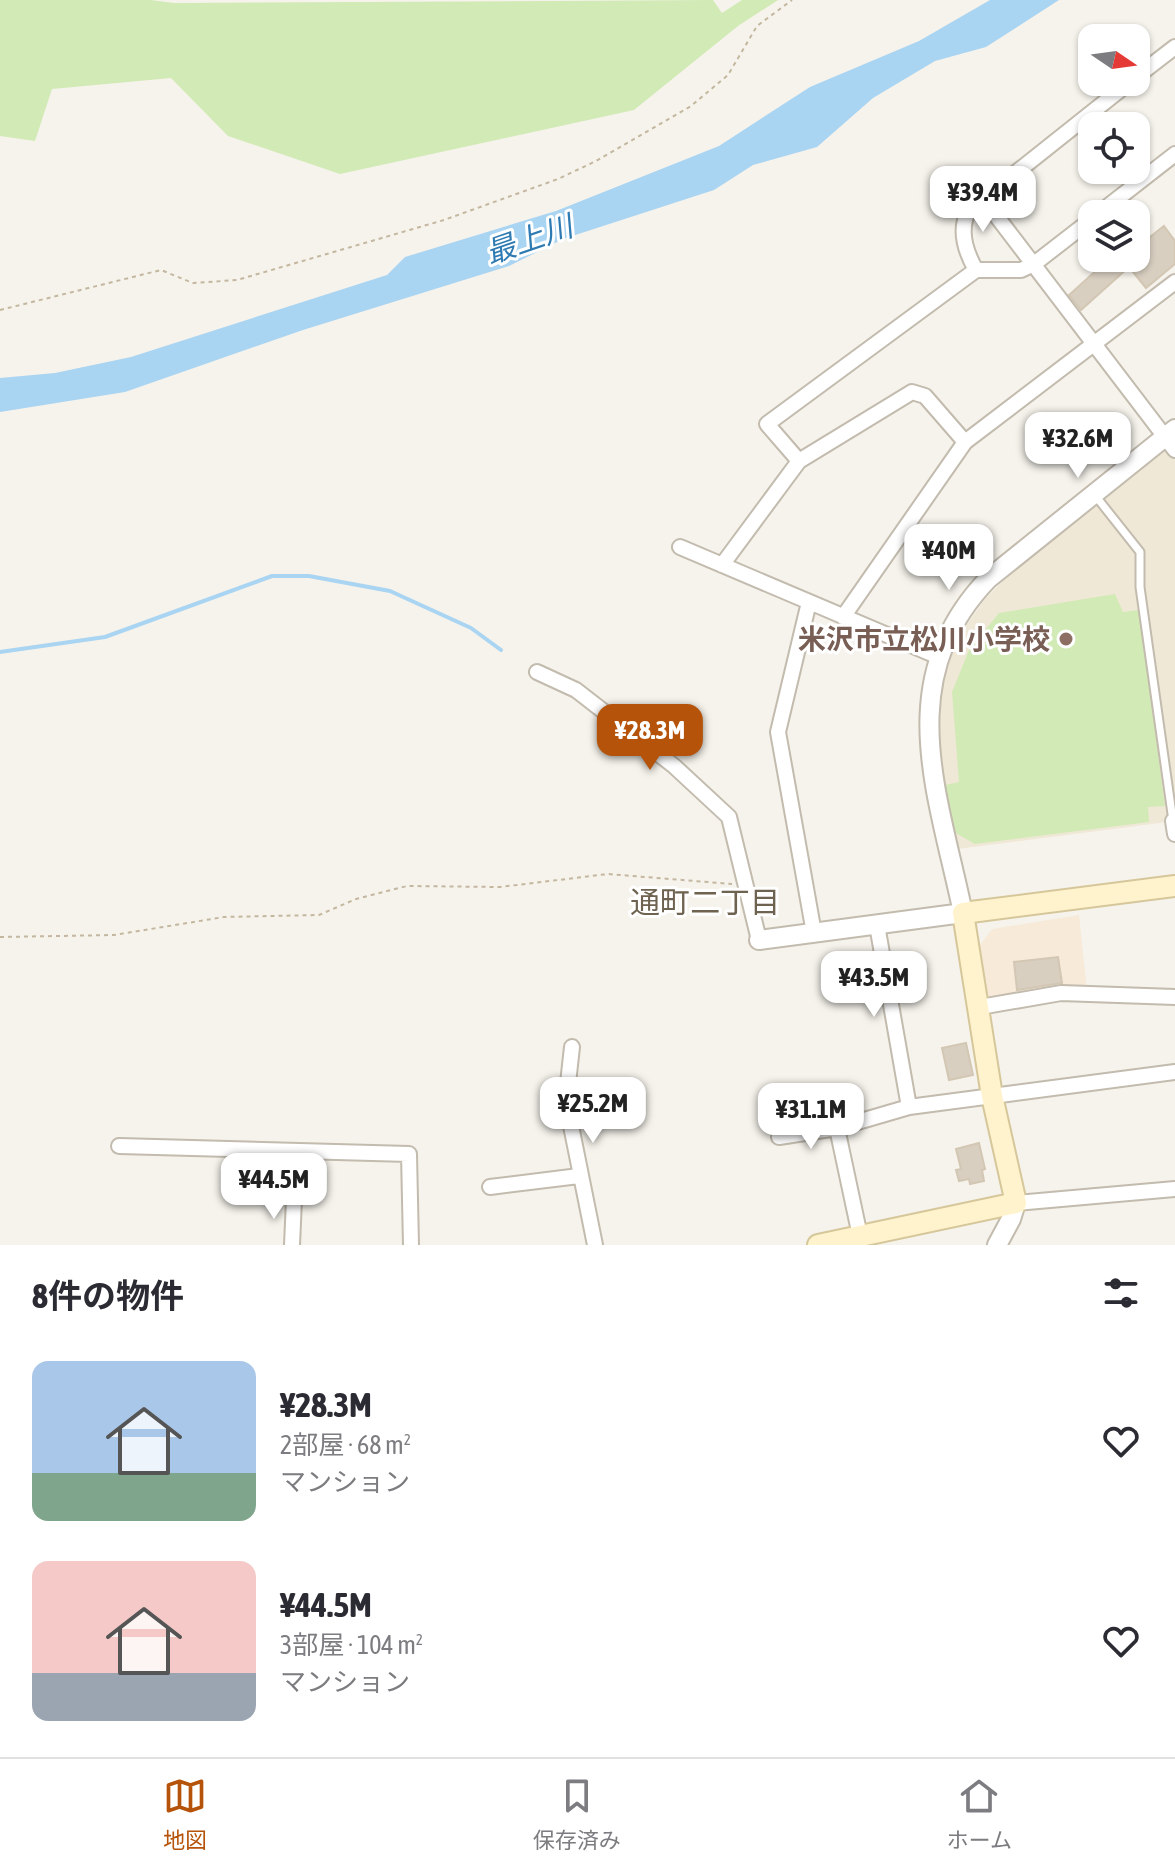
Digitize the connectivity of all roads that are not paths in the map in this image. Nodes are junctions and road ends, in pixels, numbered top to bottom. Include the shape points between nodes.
1 (1175, 47) edge
2 (1150, 66) edge
3 (1112, 96) edge
4 (1175, 154) edge
5 (982, 197) junction
6 (1116, 200) edge
7 (1078, 230) edge
8 (1034, 264) junction
9 (976, 270) junction
10 (1175, 282) edge
11 (1092, 345) junction
12 (1172, 439) edge
13 (965, 442) junction
14 (799, 461) junction
15 (1094, 494) junction
16 (680, 547) dead end
17 (722, 565) junction
18 (809, 602) junction
19 (843, 617) junction
20 (939, 657) junction
21 (537, 672) dead end
22 (1174, 827) edge
23 (1175, 886) edge
24 (963, 913) junction
25 (877, 925) junction
26 (814, 933) junction
27 (759, 940) joint
28 (1175, 997) edge
29 (980, 1007) junction
30 (572, 1047) dead end
31 (1175, 1072) edge
32 (992, 1096) junction
33 (909, 1107) junction
34 (837, 1128) junction
35 (779, 1137) dead end
36 (119, 1146) dead end
37 (579, 1176) junction
38 (490, 1187) dead end
39 (1175, 1189) edge
40 (294, 1199) dead end
41 (1016, 1203) junction
42 (852, 1240) edge
43 (292, 1245) edge
44 (411, 1245) edge
45 (595, 1245) edge
46 (818, 1245) edge
47 (997, 1245) edge

1 - 2 street
3 - 5 street
4 - 6 street
5 - 8 street
5 - 9 street via 964,219 963,237
7 - 8 street
8 - 9 street via 1021,270
8 - 11 street
9 - 14 street via 767,424
10 - 11 street
11 - 12 street
11 - 13 street
12 - 15 street
13 - 14 street via 925,396 912,392
13 - 19 street
14 - 17 street
15 - 20 street via 977,590
15 - 22 lane via 1140,552 1140,587
16 - 17 street
17 - 18 street
18 - 19 street
18 - 26 street via 778,732
19 - 20 street
20 - 24 street via 929,696 930,746
21 - 27 street via 576,690 674,766 729,817
23 - 24 main road
24 - 25 street
24 - 29 main road
25 - 26 street
25 - 33 street
26 - 27 street
28 - 29 street via 1061,993
29 - 32 main road
30 - 37 street via 566,1101
31 - 32 street
32 - 33 street
32 - 41 main road
33 - 34 street
34 - 35 street
34 - 42 street
36 - 44 street via 409,1154
37 - 38 street
37 - 45 street
39 - 41 street
40 - 43 street
41 - 42 main road
41 - 47 street
42 - 46 main road

